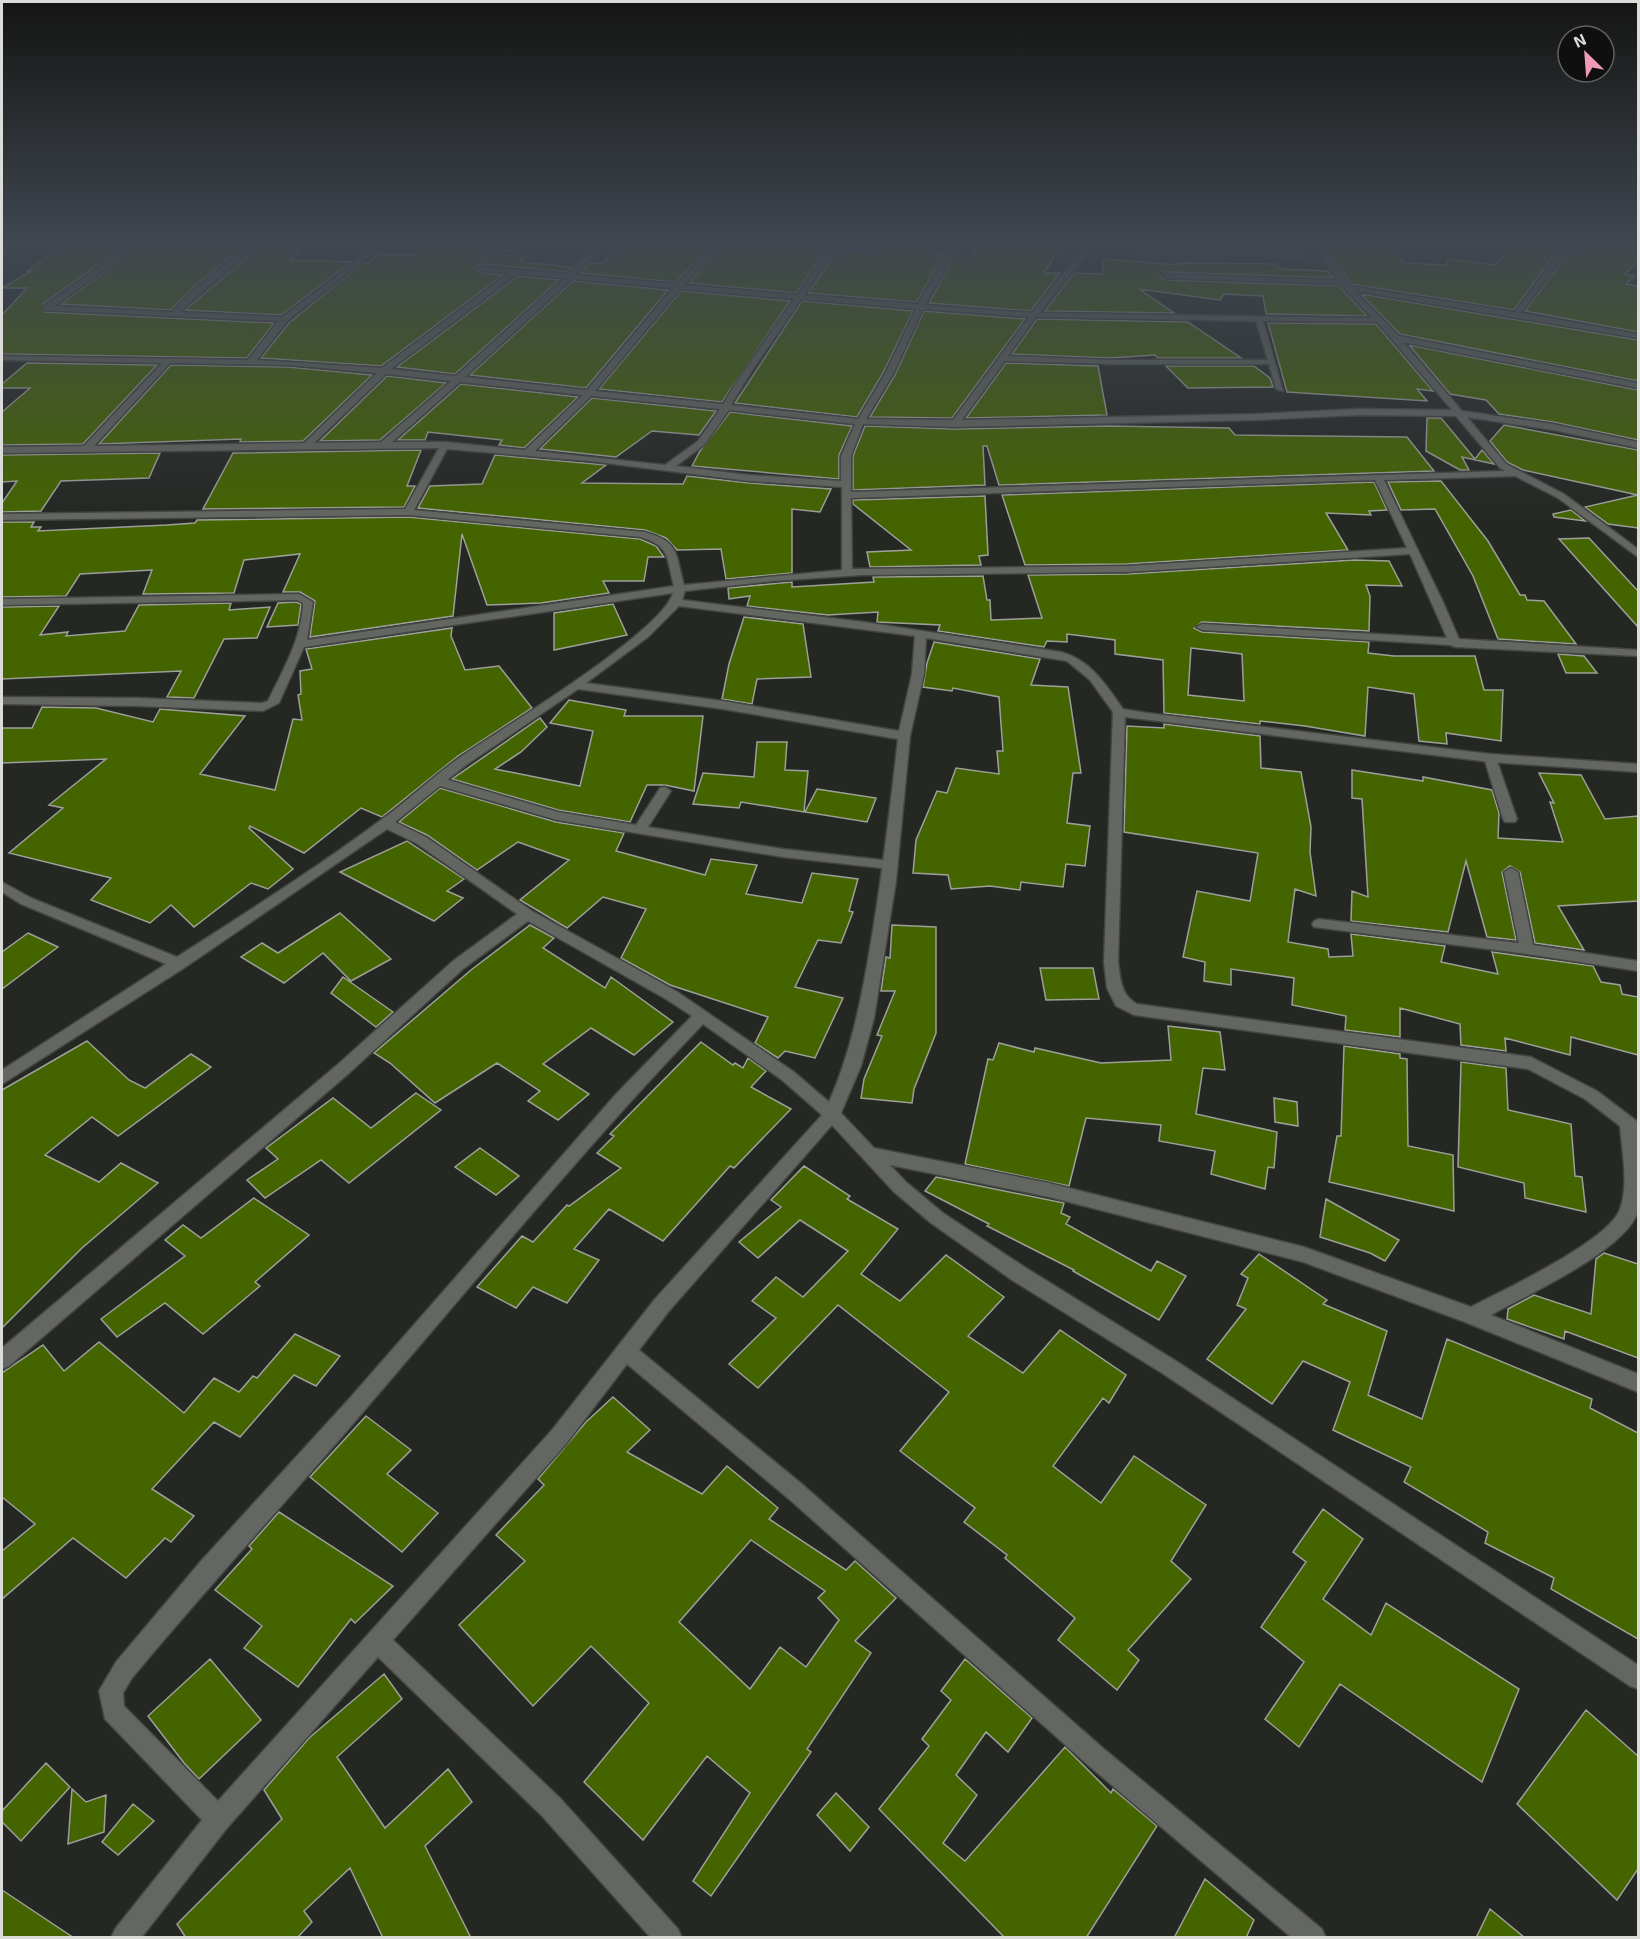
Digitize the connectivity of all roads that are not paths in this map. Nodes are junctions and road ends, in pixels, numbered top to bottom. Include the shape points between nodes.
1 (271, 336) edge
2 (429, 336) edge
3 (503, 336) edge
4 (636, 336) edge
5 (772, 336) edge
6 (906, 336) edge
7 (1018, 336) edge
8 (1266, 336) edge
9 (1396, 338) joint
10 (2, 358) edge
11 (1002, 358) junction
12 (169, 360) junction
13 (251, 362) junction
14 (1270, 362) junction
15 (384, 370) junction
16 (454, 379) junction
17 (1638, 385) edge
18 (1280, 389) dead end
19 (589, 393) junction
20 (726, 408) junction
21 (1457, 413) junction
22 (860, 422) junction
23 (955, 424) junction
24 (386, 443) junction
25 (308, 444) junction
26 (445, 445) junction
27 (1638, 445) edge
28 (87, 448) junction
29 (2, 450) edge
30 (528, 452) junction
31 (667, 468) junction
32 (1515, 473) junction
33 (1378, 477) junction
34 (845, 483) junction
35 (846, 495) junction
36 (408, 512) junction
37 (2, 517) edge
38 (1414, 551) junction
39 (1638, 554) edge
40 (847, 573) junction
41 (678, 596) junction
42 (2, 602) edge
43 (1202, 627) dead end
44 (921, 635) junction
45 (299, 644) junction
46 (1455, 644) junction
47 (1638, 652) edge
48 (576, 685) junction
49 (2, 701) edge
50 (1119, 712) junction
51 (904, 736) junction
52 (1490, 758) junction
53 (1638, 768) edge
54 (438, 781) junction
55 (665, 791) dead end
56 (1510, 819) dead end
57 (386, 823) junction
58 (640, 829) junction
59 (891, 865) junction
60 (1511, 872) dead end
61 (2, 886) edge
62 (527, 914) junction
63 (1319, 924) dead end
64 (1527, 949) junction
65 (179, 964) junction
66 (1638, 966) edge
67 (700, 1017) junction
68 (2, 1078) edge
69 (832, 1114) junction
70 (1634, 1128) edge
71 (871, 1154) junction
72 (1472, 1316) junction
73 (627, 1352) junction
74 (2, 1360) edge
75 (1638, 1383) edge
76 (377, 1640) junction
77 (1638, 1678) edge
78 (218, 1819) junction
79 (124, 1938) edge
80 (669, 1938) edge
81 (1313, 1938) edge

1 - 13 street
2 - 15 street
3 - 16 street
4 - 19 street
5 - 20 street
6 - 22 street
7 - 11 street
8 - 14 street via 1271,349
9 - 17 street
9 - 21 street
10 - 12 street
11 - 14 street
11 - 23 street
12 - 13 street
12 - 28 street
13 - 15 street
14 - 18 street
15 - 16 street
15 - 25 street
16 - 19 street
16 - 24 street
19 - 20 street
19 - 30 street
20 - 22 street
20 - 31 street via 701,442
21 - 23 street via 1359,412
21 - 27 street
21 - 32 street via 1503,466
22 - 23 street
22 - 34 street via 846,456
24 - 25 street
24 - 26 street
25 - 28 street
26 - 30 street
26 - 36 street
28 - 29 street
30 - 31 street
31 - 34 street via 749,478
32 - 33 street
32 - 39 street via 1561,496
33 - 35 street
33 - 38 street
34 - 35 street
35 - 40 street
36 - 37 street
36 - 41 street via 641,534 658,539 668,546
38 - 40 street via 1126,569
38 - 46 street
40 - 41 street via 773,578
41 - 44 street
41 - 45 street via 557,604 422,628
41 - 48 street via 644,635
42 - 45 street via 299,597 308,602 309,608
43 - 46 street
44 - 50 street via 1076,659 1086,666
44 - 51 street via 918,674
45 - 49 street via 273,703 263,707
46 - 47 street
48 - 51 street
48 - 54 street
50 - 52 street
50 - 70 street via 1110,932 1114,988 1121,1002 1134,1008 1532,1063 1591,1095
51 - 59 street
52 - 53 street
52 - 56 street
54 - 57 street
54 - 58 street via 557,816
55 - 58 street
57 - 62 street via 422,840
57 - 65 street
58 - 59 street via 783,853
59 - 69 street via 866,1018 853,1066
60 - 64 street
61 - 65 street via 26,901
62 - 67 street via 672,995
62 - 74 street via 458,965 342,1070
63 - 64 street
64 - 66 street
65 - 68 street
67 - 69 street via 788,1076
67 - 78 street via 623,1097 356,1406 208,1569 115,1684 111,1691 113,1711
69 - 71 street
69 - 73 street via 662,1305
70 - 72 street via 1633,1187 1627,1215 1610,1235 1582,1256
71 - 72 street via 1049,1190 1260,1242 1304,1254
71 - 77 street via 900,1187 937,1218
72 - 75 street
73 - 76 street via 560,1437
73 - 81 street via 805,1499 1096,1757
76 - 78 street
76 - 80 street via 551,1807
78 - 79 street

